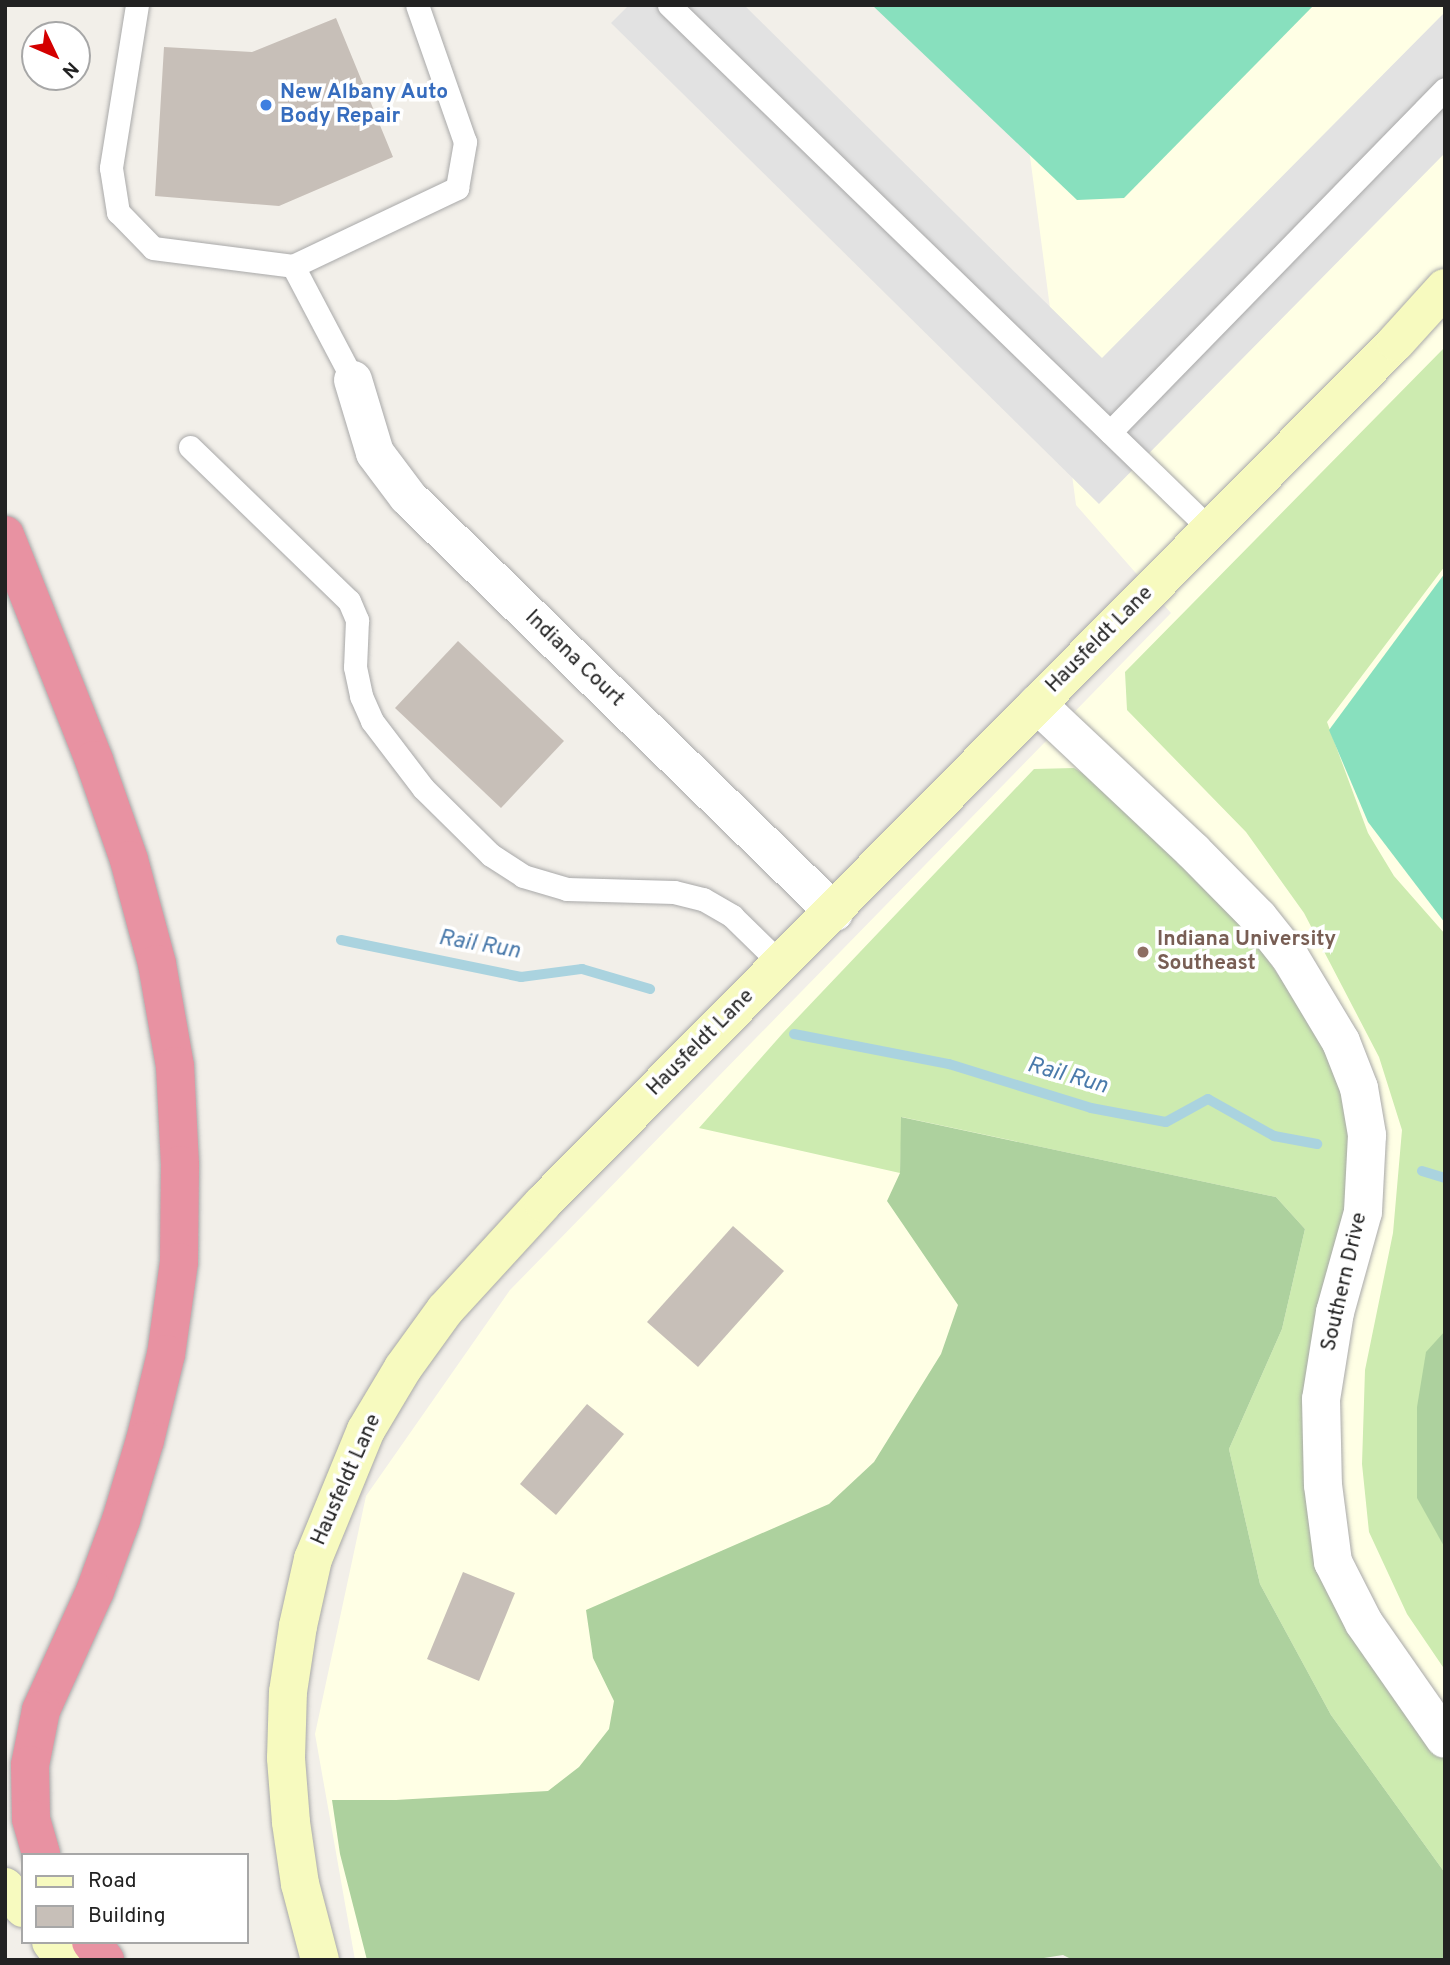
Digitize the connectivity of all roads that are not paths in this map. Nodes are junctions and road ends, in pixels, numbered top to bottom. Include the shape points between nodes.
1 (137, 5) edge
2 (417, 5) edge
3 (669, 5) edge
4 (1445, 89) edge
5 (293, 266) junction
6 (1445, 288) edge
7 (353, 380) joint
8 (1110, 432) junction
9 (190, 447) dead end
10 (1210, 529) junction
11 (5, 535) edge
12 (1037, 704) junction
13 (834, 912) junction
14 (781, 964) junction
15 (35, 1737) junction
16 (1445, 1739) edge
17 (5, 1769) edge
18 (40, 1853) edge
19 (5, 1887) edge
20 (21, 1906) edge
21 (53, 1944) edge
22 (93, 1944) edge
23 (65, 1960) edge
24 (105, 1960) edge
25 (320, 1960) edge

1 - 5 lane via 111,168 118,212 153,248
2 - 5 lane via 465,142 457,188
3 - 8 lane
4 - 8 lane
5 - 7 lane
6 - 10 street, Hausfeldt Lane
7 - 13 street, Indiana Court via 375,453 408,497
8 - 10 lane
9 - 14 lane via 349,601 357,620 355,667 372,721 423,788 491,855 523,876 567,889 674,892 702,899 732,916
10 - 12 street, Hausfeldt Lane
11 - 15 highway via 129,860 157,964 175,1066 180,1164 179,1262 166,1354 145,1440 104,1568 41,1710
12 - 13 street, Hausfeldt Lane
12 - 16 street, Southern Drive via 1258,917 1290,957 1341,1042 1359,1088 1367,1135 1363,1212 1335,1312 1321,1399 1323,1485 1333,1562 1364,1623
13 - 14 street, Hausfeldt Lane
14 - 25 street, Hausfeldt Lane via 543,1203 445,1310 402,1368 366,1430 313,1559 288,1692 286,1758 291,1822 300,1884
15 - 17 highway
15 - 18 highway via 30,1765 32,1819
19 - 20 street
21 - 23 street
22 - 24 highway

